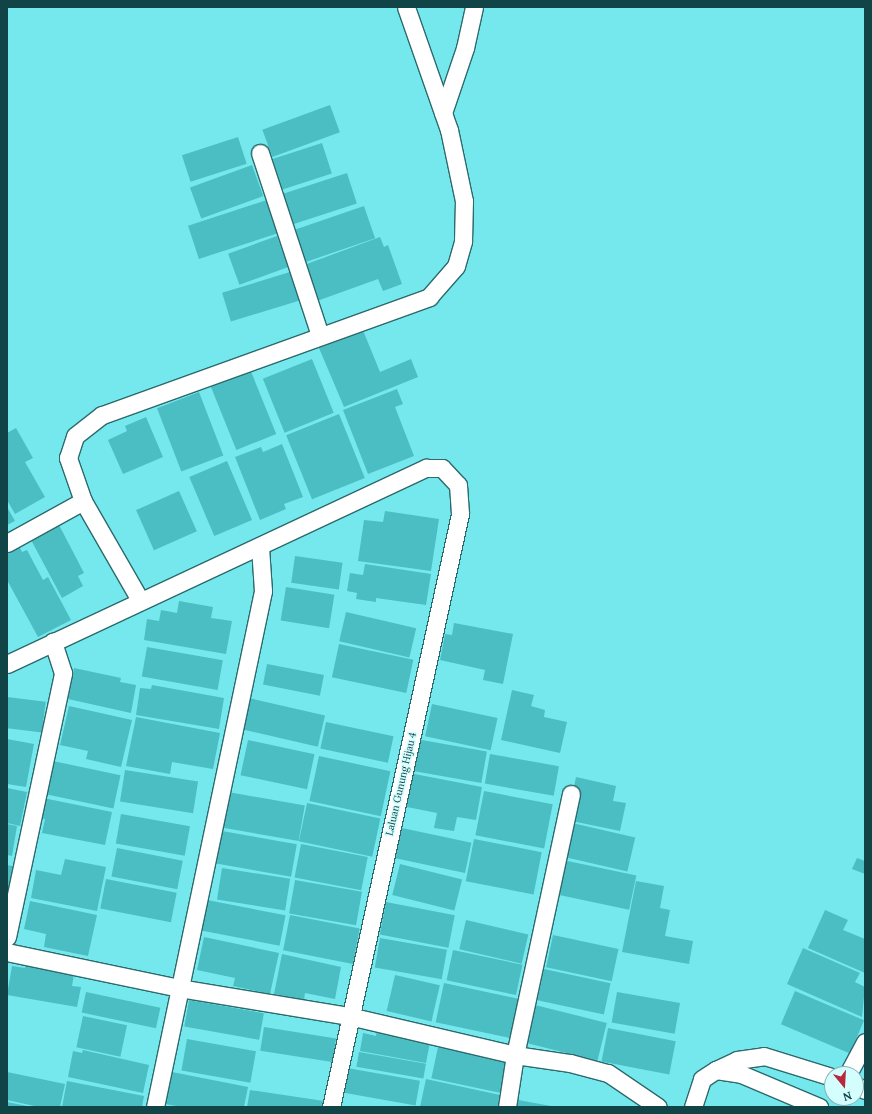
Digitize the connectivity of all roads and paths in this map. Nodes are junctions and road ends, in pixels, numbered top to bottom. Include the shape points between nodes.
1 (406, 7) edge
2 (474, 7) edge
3 (443, 113) junction
4 (260, 153) dead end
5 (320, 335) junction
6 (83, 501) junction
7 (7, 543) edge
8 (260, 547) junction
9 (140, 600) junction
10 (54, 642) junction
11 (7, 664) edge
12 (570, 794) dead end
13 (7, 937) edge
14 (7, 952) edge
15 (179, 988) junction
16 (349, 1016) junction
17 (865, 1042) edge
18 (515, 1055) junction
19 (852, 1066) edge
20 (716, 1070) junction
21 (824, 1075) edge
22 (155, 1107) edge
23 (331, 1107) edge
24 (507, 1107) edge
25 (658, 1107) edge
26 (693, 1107) edge
27 (819, 1107) edge

1 - 3 street
2 - 3 street via 465,48
3 - 5 street via 464,201 463,241 456,266 429,297
4 - 5 street
5 - 6 street via 102,415 75,436 68,458
6 - 7 street
6 - 9 street
8 - 9 street, Laluan Gunung Hijau 4
8 - 15 street via 263,591
8 - 16 street, Laluan Gunung Hijau 4 via 426,468 442,468 458,485 460,514 453,551
9 - 10 street, Laluan Gunung Hijau 4
10 - 11 street, Laluan Gunung Hijau 4
10 - 13 street via 63,673
12 - 18 street
14 - 15 street
15 - 16 street
15 - 22 street
16 - 18 street
16 - 23 street, Laluan Gunung Hijau 4
17 - 19 street
18 - 24 street
18 - 25 street via 608,1073
20 - 21 street via 737,1060 764,1056
20 - 26 street via 702,1079
20 - 27 street via 741,1074

